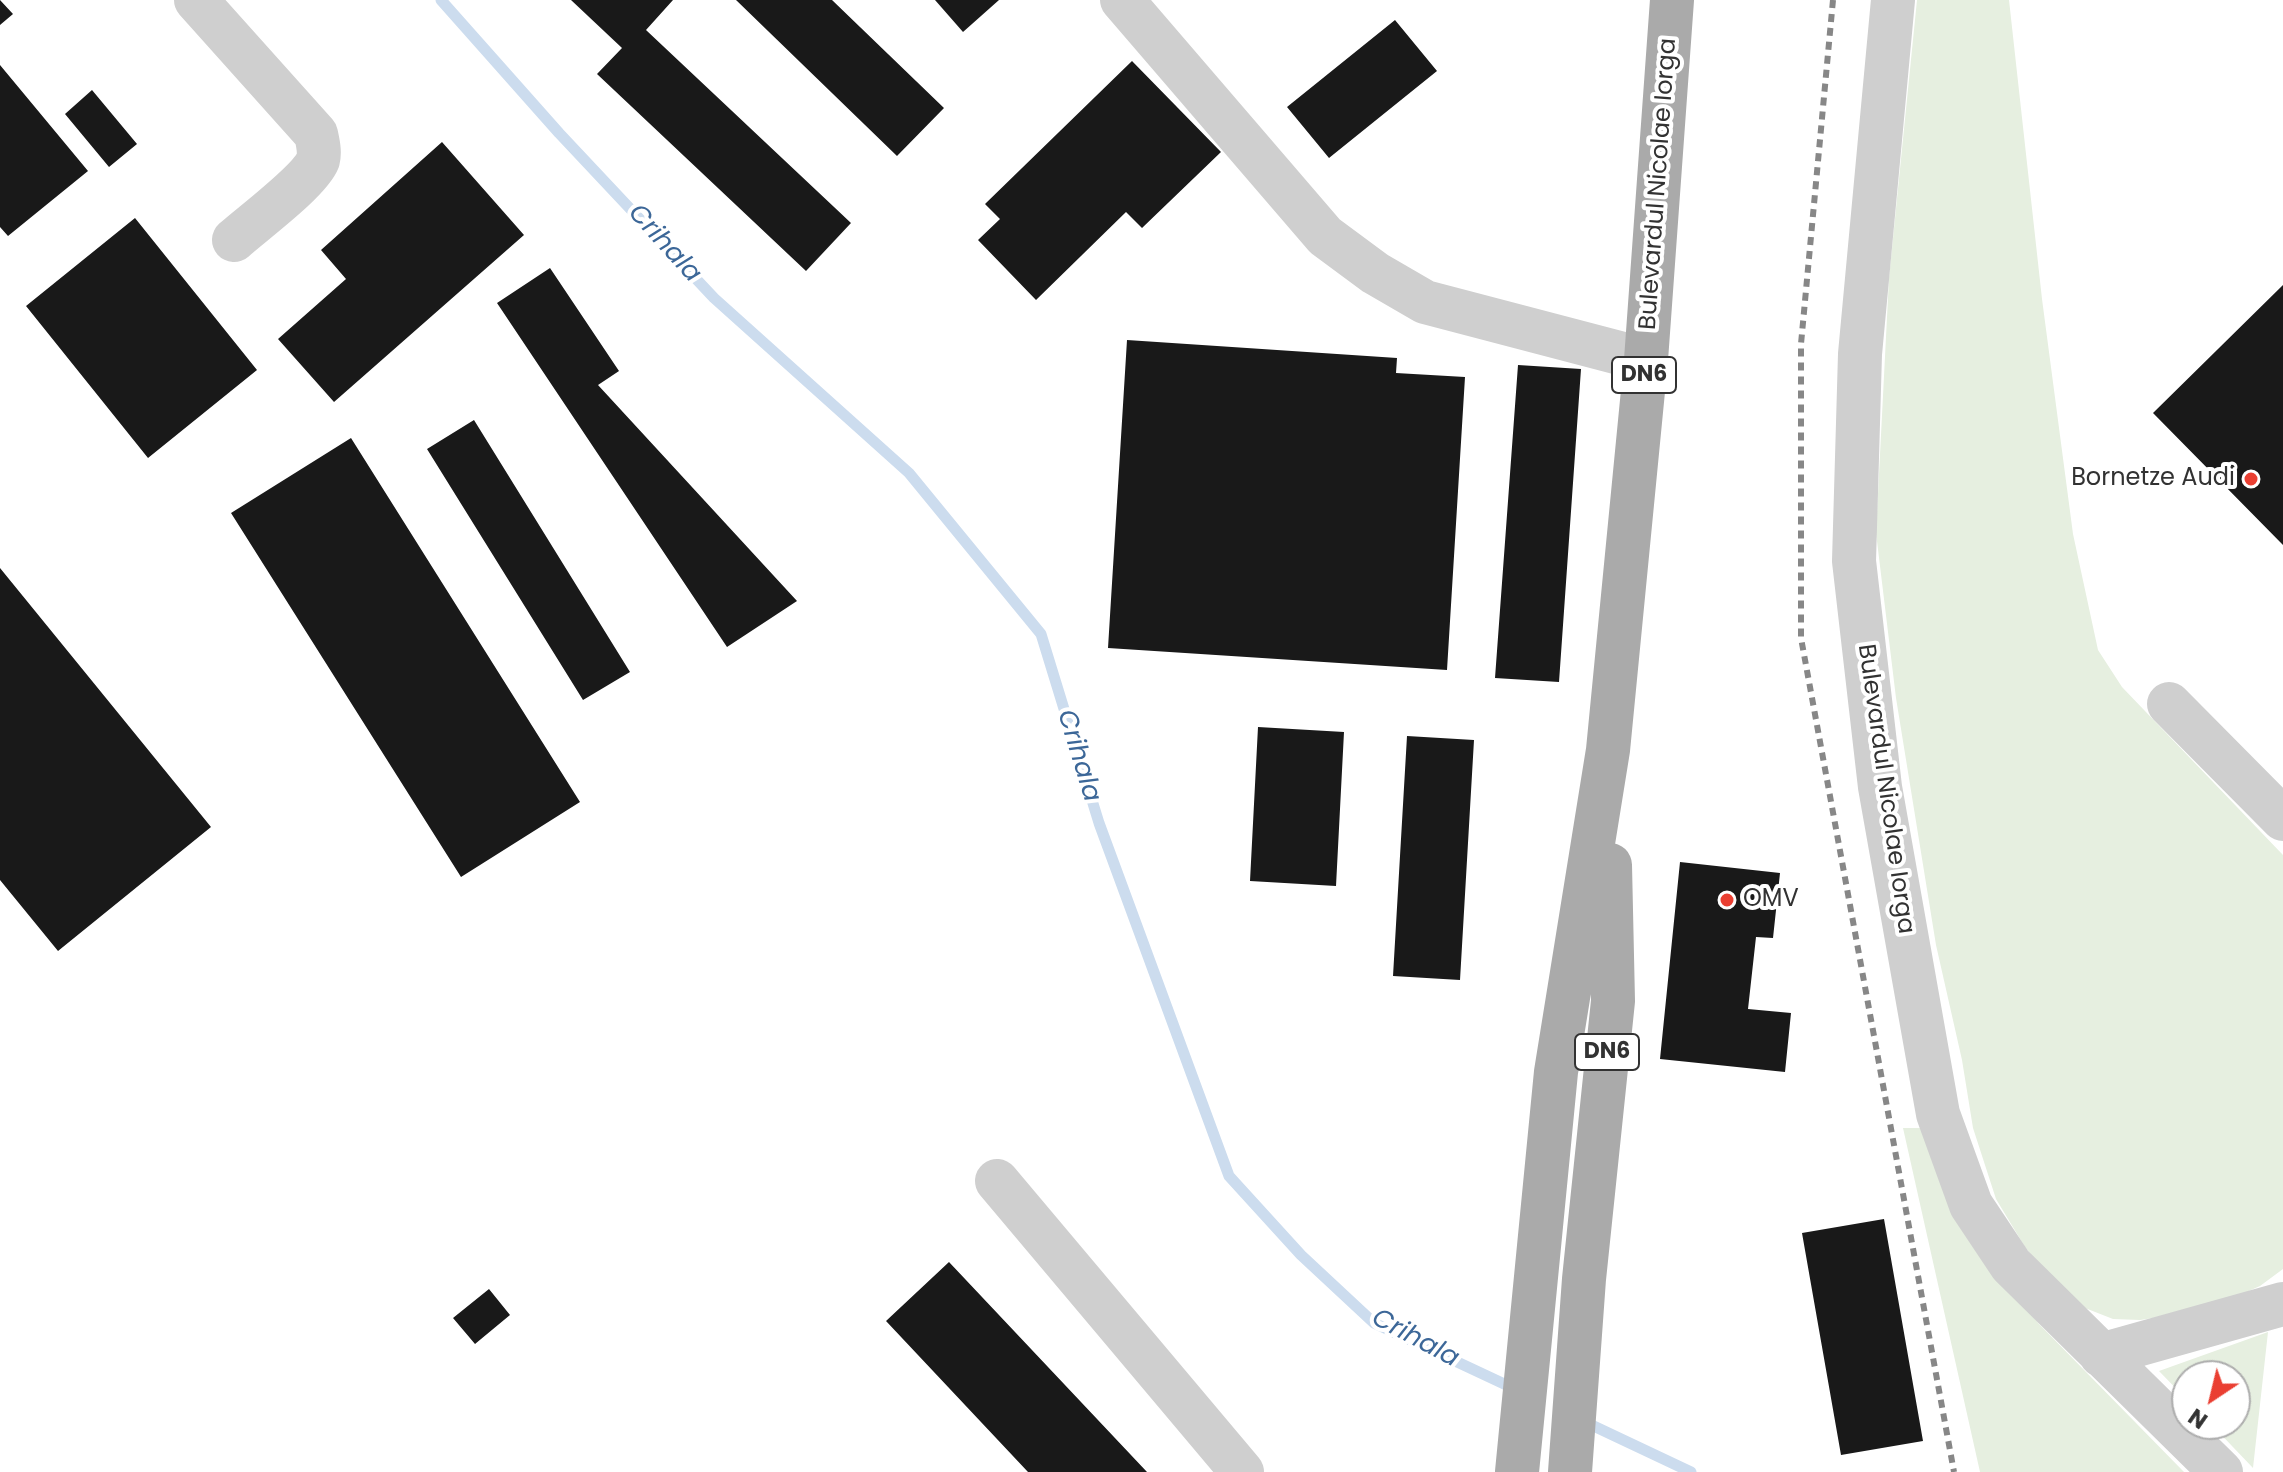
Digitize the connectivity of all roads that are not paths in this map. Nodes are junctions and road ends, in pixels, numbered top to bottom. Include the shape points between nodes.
1 (196, 0) edge
2 (1122, 0) edge
3 (1672, 0) edge
4 (1893, 0) edge
5 (234, 240) dead end
6 (1646, 360) junction
7 (2169, 704) dead end
8 (1608, 750) junction
9 (2283, 819) edge
10 (997, 1181) dead end
11 (2283, 1304) edge
12 (2101, 1355) junction
13 (1242, 1472) edge
14 (1517, 1472) edge
15 (1570, 1472) edge
16 (2221, 1472) edge

1 - 5 street via 316,134 317,163
2 - 6 street via 1325,236 1375,273 1425,302
3 - 6 main road, Bulevardul Nicolae Iorga / DN6
4 - 12 street, Bulevardul Nicolae Iorga via 1860,354 1854,561 1880,787 1938,1114 1971,1205 2011,1265
6 - 8 main road, Bulevardul Nicolae Iorga / DN6
7 - 9 street
8 - 14 main road, Bulevardul Nicolae Iorga / DN6 via 1556,1072
8 - 15 main road, Bulevardul Nicolae Iorga / DN6 via 1613,1001
10 - 13 street
11 - 12 street
12 - 16 street, Bulevardul Nicolae Iorga

